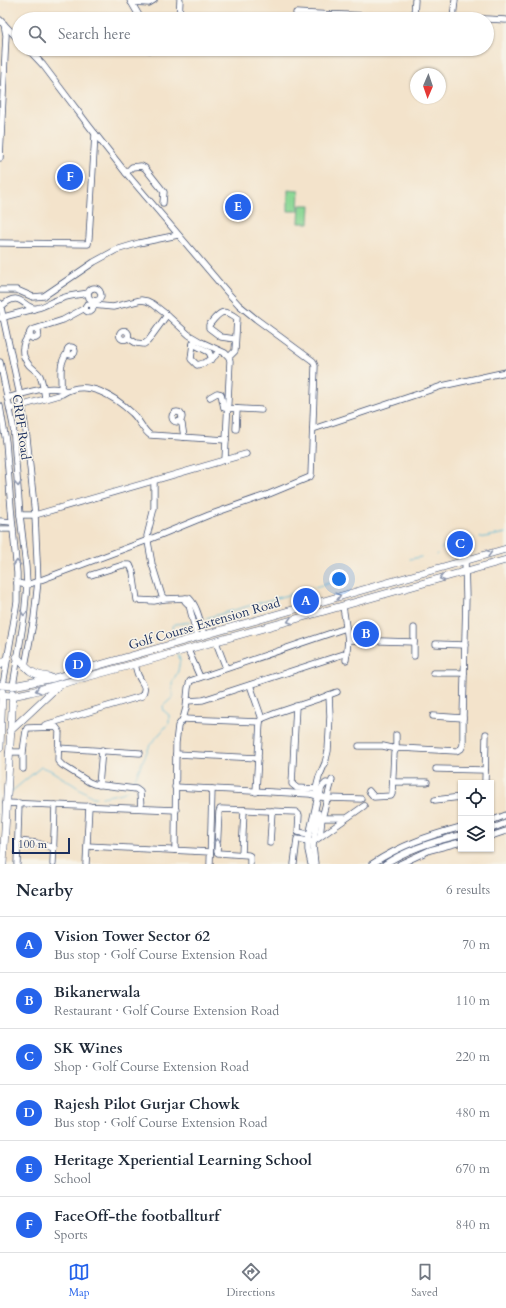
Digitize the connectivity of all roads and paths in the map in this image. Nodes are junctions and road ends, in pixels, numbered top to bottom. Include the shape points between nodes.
1 (154, 0) edge
2 (180, 0) edge
3 (415, 0) edge
4 (454, 0) edge
5 (131, 1) edge
6 (137, 12) edge
7 (179, 12) edge
8 (414, 12) edge
9 (453, 12) edge
10 (494, 20) edge
11 (506, 20) edge
12 (2, 22) edge
13 (12, 33) edge
14 (35, 56) edge
15 (95, 134) junction
16 (0, 158) edge
17 (126, 173) junction
18 (162, 202) dead end
19 (178, 235) junction
20 (0, 243) edge
21 (0, 290) edge
22 (88, 293) dead end
23 (0, 305) edge
24 (34, 309) junction
25 (167, 315) junction
26 (2, 318) edge
27 (128, 338) dead end
28 (235, 339) junction
29 (194, 342) junction
30 (219, 350) junction
31 (67, 353) dead end
32 (229, 357) junction
33 (212, 359) junction
34 (0, 362) edge
35 (506, 372) edge
36 (43, 389) junction
37 (64, 390) junction
38 (20, 394) junction
39 (210, 397) dead end
40 (8, 398) junction
41 (45, 398) junction
42 (22, 405) junction
43 (0, 406) edge
44 (10, 409) junction
45 (228, 409) junction
46 (236, 409) junction
47 (261, 410) dead end
48 (179, 421) dead end
49 (236, 429) dead end
50 (312, 429) junction
51 (184, 437) junction
52 (226, 440) junction
53 (246, 454) dead end
54 (225, 460) junction
55 (154, 481) junction
56 (35, 515) junction
57 (20, 516) junction
58 (0, 522) edge
59 (12, 522) junction
60 (0, 528) edge
61 (13, 529) junction
62 (148, 540) junction
63 (506, 548) edge
64 (465, 560) junction
65 (506, 560) edge
66 (466, 571) junction
67 (91, 575) dead end
68 (38, 581) junction
69 (17, 583) junction
70 (27, 585) junction
71 (164, 599) junction
72 (343, 606) junction
73 (346, 628) junction
74 (414, 628) dead end
75 (200, 636) junction
76 (348, 640) junction
77 (216, 642) junction
78 (414, 642) junction
79 (436, 644) dead end
80 (465, 645) junction
81 (184, 651) junction
82 (347, 653) junction
83 (414, 656) dead end
84 (17, 657) junction
85 (6, 660) junction
86 (346, 660) dead end
87 (114, 661) junction
88 (135, 664) junction
89 (0, 665) edge
90 (25, 666) junction
91 (226, 668) junction
92 (118, 669) junction
93 (434, 672) dead end
94 (464, 673) junction
95 (200, 677) junction
96 (54, 678) junction
97 (59, 684) junction
98 (1, 685) edge
99 (250, 685) junction
100 (13, 686) junction
101 (337, 692) dead end
102 (1, 695) edge
103 (329, 695) junction
104 (12, 696) junction
105 (187, 701) junction
106 (296, 706) junction
107 (433, 716) dead end
108 (463, 718) junction
109 (183, 719) junction
110 (261, 721) junction
111 (39, 727) junction
112 (10, 731) junction
113 (486, 734) dead end
114 (396, 735) dead end
115 (359, 746) dead end
116 (0, 748) edge
117 (58, 748) junction
118 (396, 749) junction
119 (102, 750) junction
120 (23, 751) junction
121 (9, 752) junction
122 (140, 753) dead end
123 (176, 754) junction
124 (258, 758) junction
125 (23, 769) dead end
126 (436, 769) dead end
127 (485, 770) junction
128 (485, 780) edge
129 (332, 782) dead end
130 (393, 782) junction
131 (427, 782) dead end
132 (99, 785) junction
133 (175, 787) junction
134 (212, 789) junction
135 (316, 789) junction
136 (369, 791) dead end
137 (256, 792) junction
138 (322, 797) junction
139 (458, 797) edge
140 (361, 799) dead end
141 (435, 800) dead end
142 (6, 803) junction
143 (20, 803) junction
144 (55, 805) junction
145 (89, 806) junction
146 (364, 806) dead end
147 (141, 808) junction
148 (176, 810) junction
149 (244, 810) junction
150 (272, 811) junction
151 (506, 815) edge
152 (322, 818) junction
153 (345, 818) junction
154 (494, 820) edge
155 (506, 823) edge
156 (458, 828) edge
157 (494, 828) edge
158 (506, 831) edge
159 (309, 834) junction
160 (494, 835) edge
161 (298, 836) junction
162 (458, 836) edge
163 (320, 837) junction
164 (18, 841) junction
165 (310, 841) junction
166 (270, 843) dead end
167 (458, 843) edge
168 (87, 846) junction
169 (54, 848) junction
170 (175, 850) junction
171 (210, 852) junction
172 (242, 854) junction
173 (3, 864) edge
174 (17, 864) edge
175 (53, 864) edge
176 (86, 864) edge
177 (210, 864) edge
178 (250, 864) edge
179 (294, 864) edge
180 (311, 864) edge
181 (315, 864) edge
182 (372, 864) edge
183 (385, 864) edge
184 (400, 864) edge

1 - 5 street via 149,3
2 - 7 street
3 - 8 street
4 - 9 street
5 - 6 street
10 - 11 street
12 - 13 street
12 - 16 street via 6,35
14 - 15 street
15 - 17 street
15 - 20 street via 88,244
17 - 18 street via 132,167 145,168 162,188
17 - 19 street
19 - 21 street via 116,250 44,296 31,296 17,290
19 - 50 street via 239,305 312,361 315,366
22 - 24 street via 63,298
23 - 24 street via 17,299
23 - 26 street
24 - 26 street
25 - 27 street via 144,344 136,344
25 - 29 street
25 - 36 street via 144,300 113,307 88,304 63,320 35,329 39,335 33,338 30,334 23,343 23,356 40,376
26 - 38 street
28 - 28 street via 237,318 229,312 222,311 209,324 209,328 221,337
28 - 32 street via 235,351
29 - 30 street
29 - 33 street via 209,352
29 - 33 street via 191,359 197,365
30 - 32 street
30 - 33 street
31 - 37 street via 61,365
32 - 45 street
34 - 40 street, CRPF Road
35 - 50 street via 442,386
36 - 37 street
36 - 38 street
36 - 41 street
37 - 41 street via 62,394
37 - 51 street via 95,389 111,397 133,414 146,432
38 - 40 street
38 - 42 street
39 - 45 street via 217,393 221,394 223,406
40 - 44 street, CRPF Road
41 - 42 street
42 - 44 street
42 - 56 street
43 - 59 street via 6,442
44 -> 57 street, CRPF Road
45 - 46 street
45 - 52 street
46 - 47 street
46 - 49 street
48 - 51 street
50 - 62 street via 310,477
51 - 52 street
52 - 54 street
53 - 54 street
54 - 55 street
55 - 56 street
55 - 62 street via 154,508
56 - 57 street
56 - 68 street
57 - 70 street, CRPF Road
58 - 59 street
59 - 61 street
60 - 61 street
69 -> 61 street
62 - 68 street
62 - 71 street via 152,564
64 -> 63 main road, Golf Course Extension Road
64 - 66 street
75 -> 64 main road, Golf Course Extension Road
65 - 66 main road, Golf Course Extension Road
66 -> 72 main road, Golf Course Extension Road
66 - 80 street
67 - 71 street via 130,565 136,600
68 - 70 street
68 - 90 street
69 - 70 street
69 - 85 street via 17,602
70 -> 84 street, CRPF Road
71 - 75 street via 186,598
72 - 73 street
72 -> 77 main road, Golf Course Extension Road
73 - 76 street
73 - 91 street
74 - 78 street
75 - 87 main road, Golf Course Extension Road
76 - 78 street
76 - 82 street
77 - 81 main road, Golf Course Extension Road
77 - 91 street
78 - 83 street
79 - 80 street
80 - 94 street
81 - 88 main road, Golf Course Extension Road
81 - 95 street
82 - 86 street
82 - 99 street
84 - 90 main road
84 - 100 street, CRPF Road
85 - 89 main road
85 - 98 street
87 - 92 main road
87 - 96 main road, Golf Course Extension Road
88 - 92 main road, Golf Course Extension Road
88 - 111 street via 145,686 142,696
90 - 96 main road via 39,676
91 - 95 street
92 - 97 main road, Golf Course Extension Road
93 - 94 street
94 - 108 street
95 - 105 street via 190,681
96 - 100 main road, Golf Course Extension Road
97 -> 104 main road, Golf Course Extension Road
97 - 112 main road
98 - 100 main road, Golf Course Extension Road
98 - 102 main road
99 - 105 street via 203,700
99 - 110 street
100 - 104 main road
101 - 103 street
102 - 104 main road, Golf Course Extension Road
102 - 116 main road
103 - 106 street
103 - 135 street via 331,710 328,752
104 - 112 main road
105 - 109 street
106 - 110 street
106 - 135 street via 292,784 297,788
107 - 108 street
108 - 118 street via 464,745 461,749
109 - 110 street
109 - 123 street via 178,726
110 - 124 street
111 - 117 street via 58,729
111 - 120 street via 26,729
112 - 121 main road
113 - 127 street
114 - 118 street
115 - 118 street
117 - 119 street
117 - 132 street via 58,761 62,765 89,782
118 - 130 street
119 - 122 street
119 - 132 street
120 - 121 street
120 - 125 street
121 - 142 main road
123 - 124 street
123 - 133 street
124 - 137 street
126 - 127 street
127 - 128 street
129 - 138 street via 322,787
130 - 131 street
130 - 136 street via 391,796 374,797
132 - 147 street via 136,789 140,792
133 - 134 street
133 - 148 street
134 - 137 street
134 - 171 street
135 - 138 street
137 - 138 street via 310,794
138 - 140 street
138 - 152 street
138 - 159 street
138 - 165 street
139 - 141 street
142 - 143 street
142 - 173 main road
143 - 144 street
143 - 164 street
144 - 145 street
144 - 169 street
145 - 147 street
145 - 168 street
146 - 153 street
147 - 148 street
148 - 170 street
149 - 150 street
149 - 172 street
172 -> 149 street via 217,852 220,809
150 - 161 street via 298,813
150 - 166 street
151 - 154 street
152 - 153 street
152 - 163 street
153 - 163 street
155 - 157 street
156 - 182 street via 430,835 401,847
158 - 160 street
159 - 161 street
159 - 165 street
161 - 165 street
161 - 179 street
162 - 183 street via 417,848
163 - 165 street
164 - 169 street
164 - 174 street
165 - 180 street via 308,850
165 - 181 street
167 - 184 street via 430,850
168 - 170 street
168 - 176 street
169 - 175 street
170 - 171 street
171 - 177 street
172 - 178 street via 250,856

